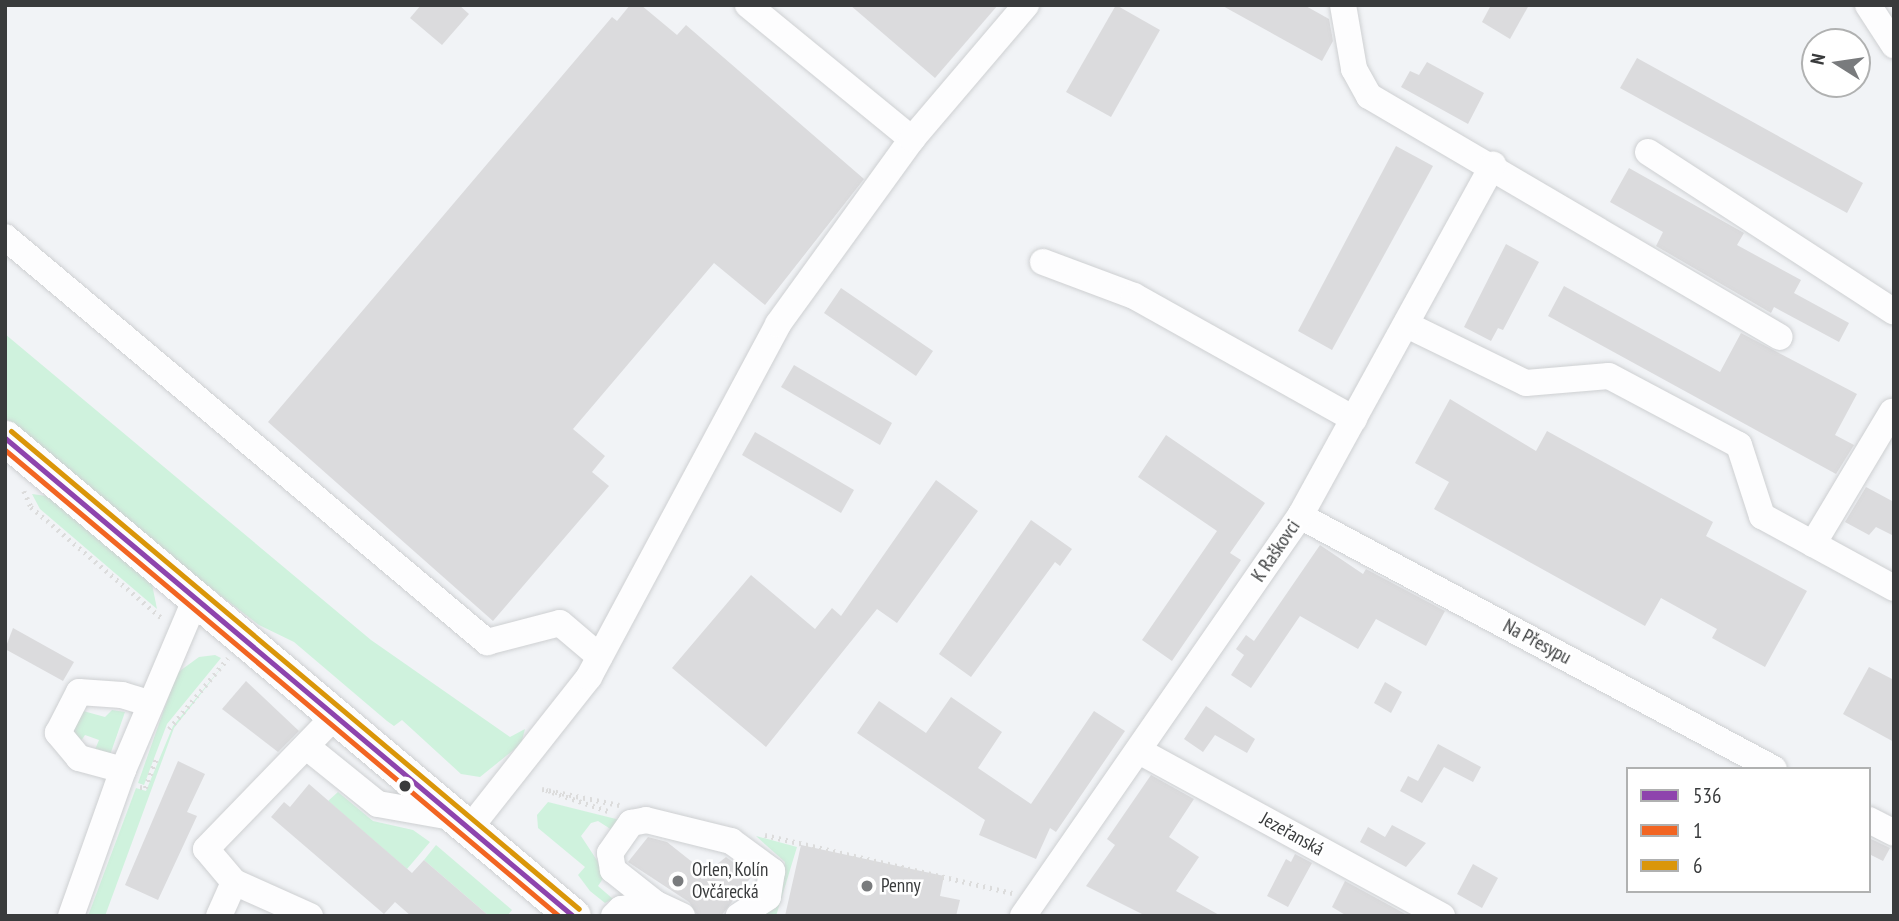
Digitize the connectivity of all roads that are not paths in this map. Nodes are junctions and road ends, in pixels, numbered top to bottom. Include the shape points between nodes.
1 (747, 5) edge
2 (1026, 5) edge
3 (1343, 5) edge
4 (1868, 5) edge
5 (1894, 45) edge
6 (912, 139) junction
7 (1648, 152) dead end
8 (1493, 165) junction
9 (5, 237) edge
10 (1043, 262) dead end
11 (1894, 312) edge
12 (1407, 325) junction
13 (1780, 337) dead end
14 (1893, 411) edge
15 (1354, 419) junction
16 (5, 438) edge
17 (1300, 516) junction
18 (1813, 544) junction
19 (1894, 588) edge
20 (195, 598) junction
21 (600, 657) junction
22 (150, 704) junction
23 (335, 716) junction
24 (307, 747) junction
25 (1141, 752) junction
26 (1770, 767) edge
27 (121, 775) junction
28 (1871, 821) edge
29 (463, 824) junction
30 (1894, 833) edge
31 (234, 882) junction
32 (656, 904) junction
33 (71, 916) edge
34 (219, 916) edge
35 (310, 916) edge
36 (573, 916) edge
37 (614, 916) edge
38 (682, 916) edge
39 (739, 916) edge
40 (1023, 916) edge
41 (1442, 916) edge

1 - 6 street
2 - 6 street
3 - 8 street via 1354,69 1369,96
4 - 5 street
6 - 21 street via 778,324
7 - 11 street
8 - 12 street, K Raškovci
8 - 13 street
9 - 21 street via 487,642 560,623
10 - 15 street via 1134,296
12 - 15 street, K Raškovci
12 - 18 street via 1526,383 1608,376 1739,445 1762,516
14 - 18 street
15 - 17 street, K Raškovci
16 - 20 main road
17 - 25 street, K Raškovci
17 - 26 street, Na Přesypu
18 - 19 street
20 - 22 street
20 - 23 main road
21 - 29 street
22 - 27 street
22 - 27 street via 122,695 79,692 58,733 79,758
23 - 24 street
23 - 29 main road
24 - 29 street via 377,804
24 - 31 street via 206,849
25 - 40 street, K Raškovci
25 - 41 street, Jezeřanská
27 - 33 street
28 - 30 street
29 - 36 main road
31 - 34 street
31 - 35 street
32 - 37 street via 621,909
32 - 38 street
32 - 39 street via 613,870 610,853 630,815 731,841 772,871 768,897

